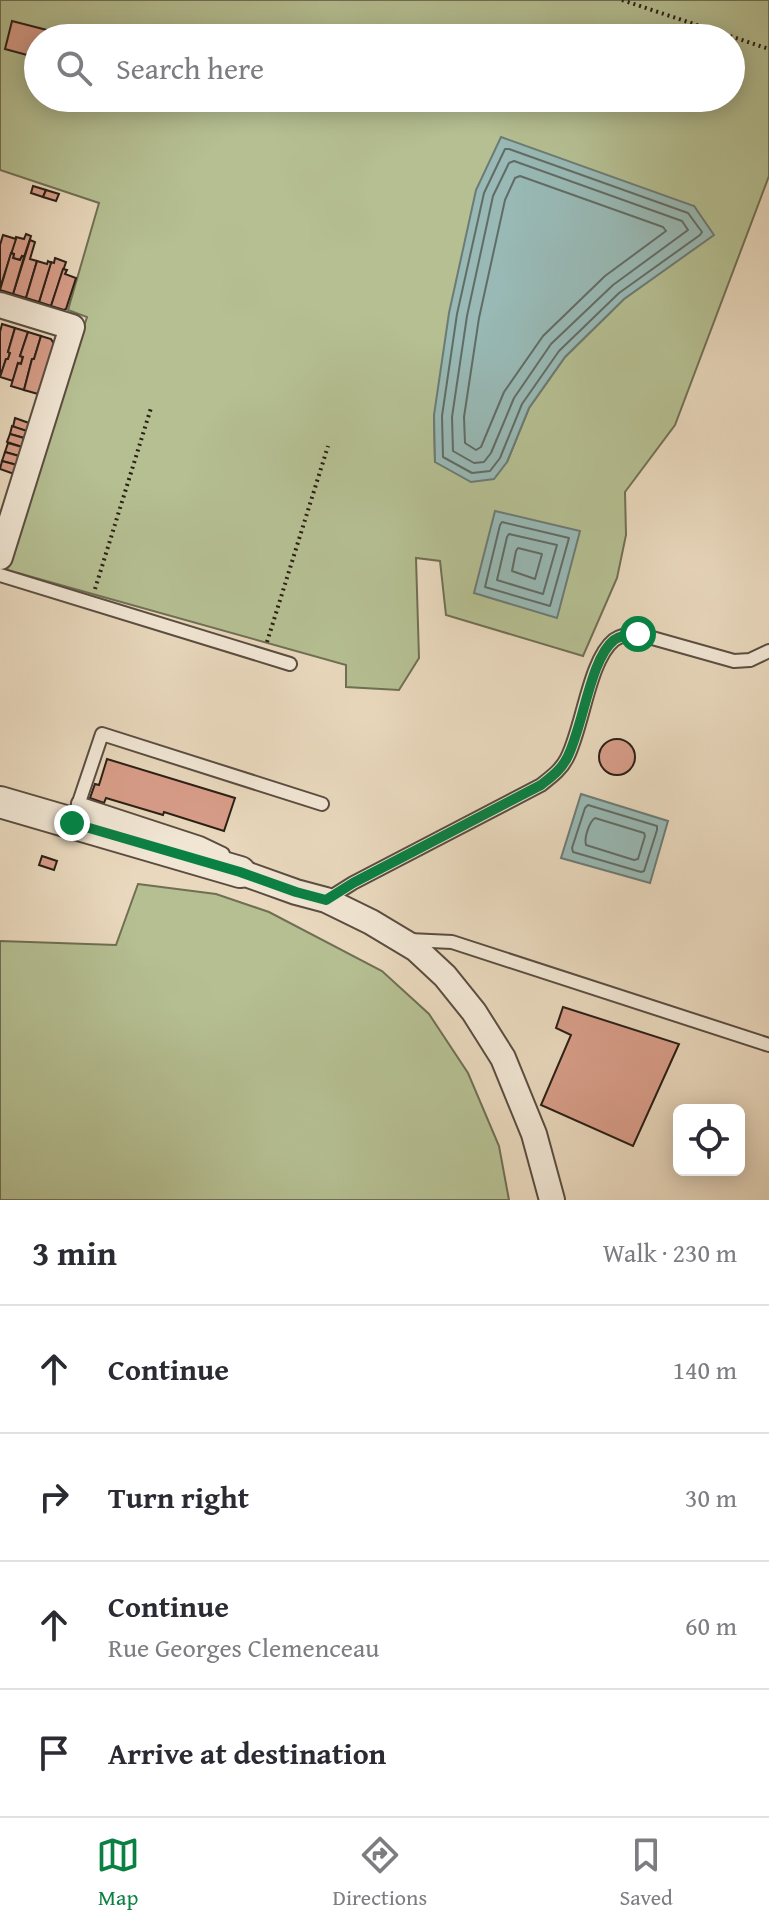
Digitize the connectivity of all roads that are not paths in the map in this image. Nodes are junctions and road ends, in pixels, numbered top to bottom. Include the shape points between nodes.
1 (0, 305) edge
2 (0, 557) edge
3 (0, 575) edge
4 (769, 651) edge
5 (290, 664) dead end
6 (0, 802) edge
7 (322, 804) dead end
8 (75, 813) junction
9 (240, 872) joint
10 (270, 883) junction
11 (326, 900) junction
12 (402, 940) junction
13 (769, 1045) edge
14 (552, 1200) edge

1 - 2 street via 72,327
3 - 5 lane
4 - 11 lane via 734,661 638,634 613,641 600,656 567,758 557,772
6 - 8 street
7 - 8 lane via 102,734
8 - 9 street
8 - 10 lane via 200,843
9 - 10 street
10 - 11 street
11 - 12 street
12 - 13 lane via 452,942
12 - 14 street via 445,976 503,1058 534,1134

